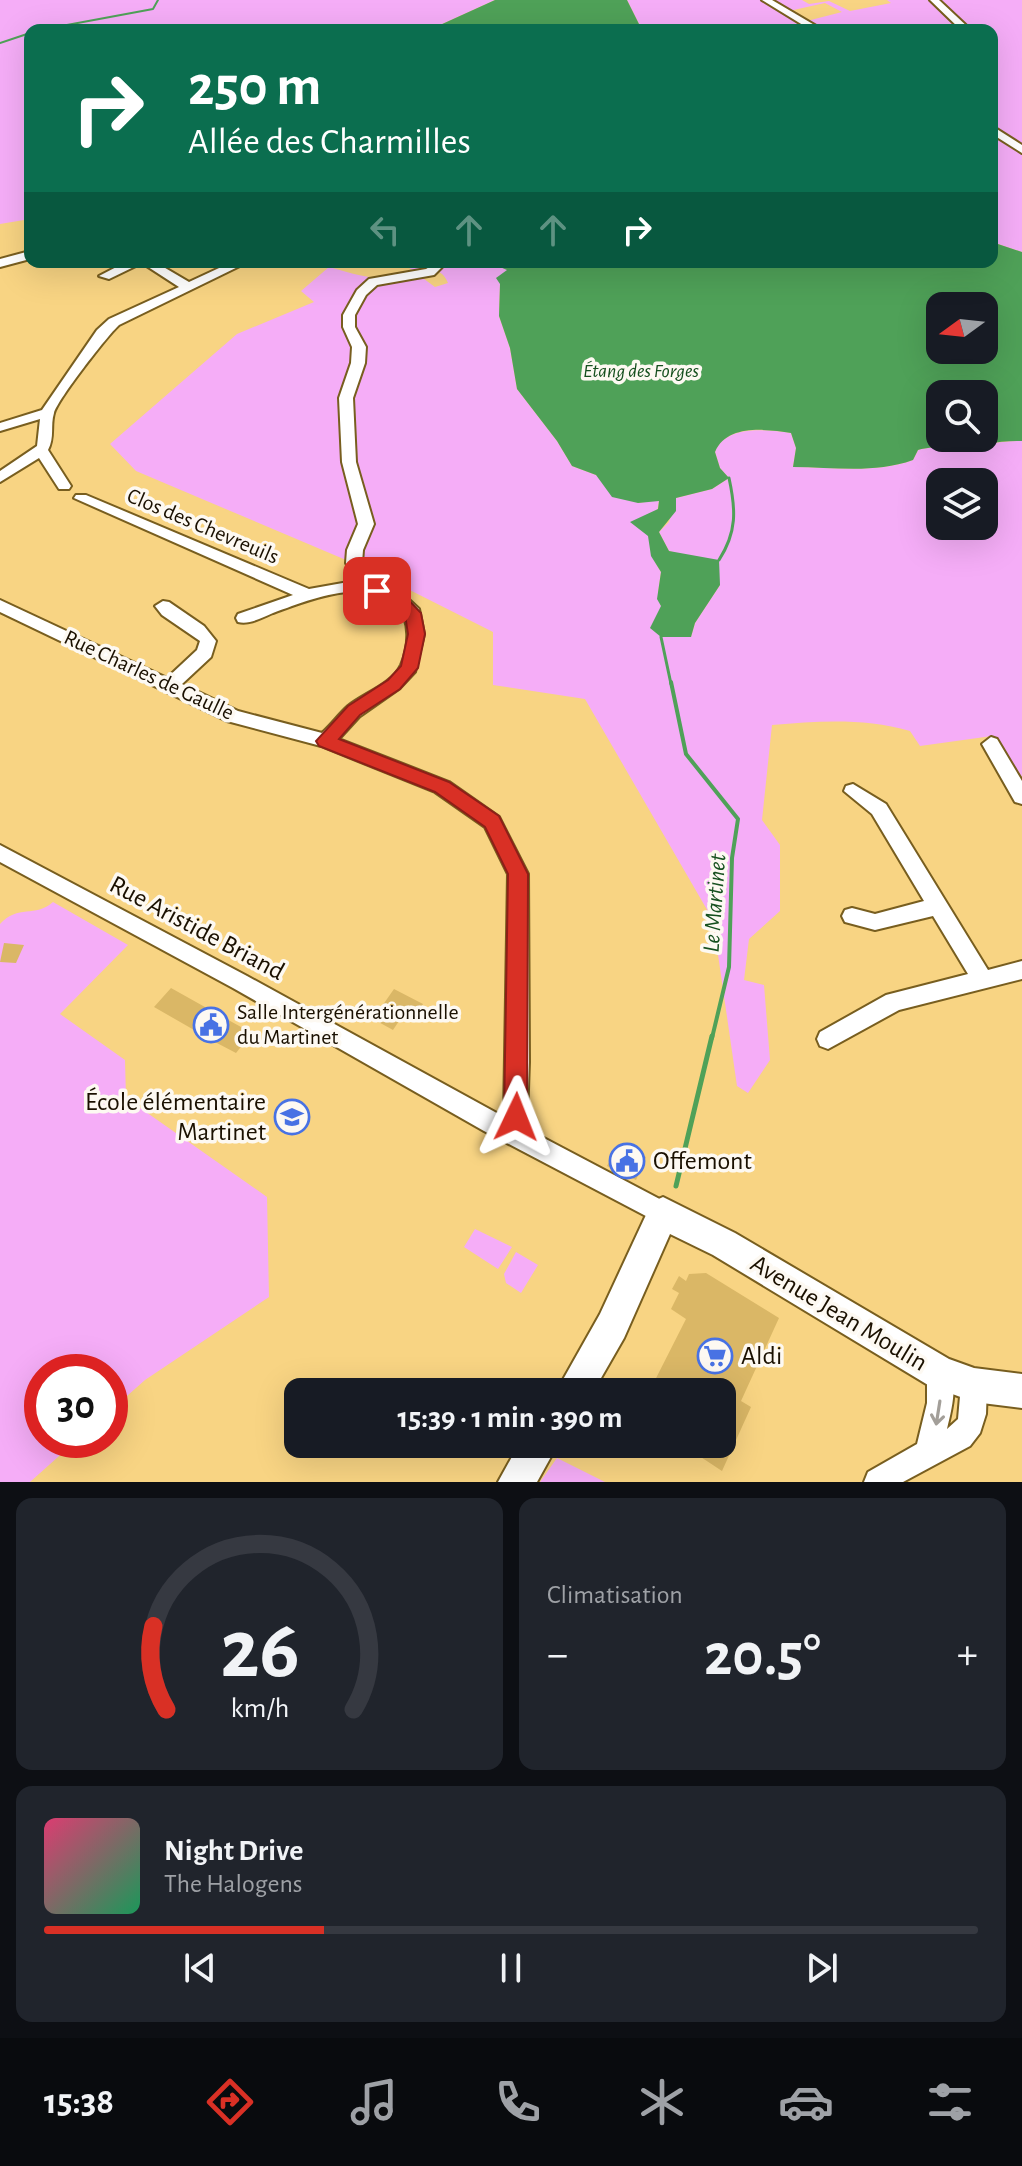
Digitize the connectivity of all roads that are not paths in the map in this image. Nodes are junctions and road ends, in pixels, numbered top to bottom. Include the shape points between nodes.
1 (766, 0) edge
2 (934, 0) edge
3 (808, 24) edge
4 (960, 24) edge
5 (998, 133) edge
6 (1022, 150) edge
7 (24, 257) edge
8 (0, 263) edge
9 (123, 268) edge
10 (157, 268) edge
11 (229, 268) edge
12 (433, 270) dead end
13 (105, 276) dead end
14 (188, 287) junction
15 (47, 413) junction
16 (0, 427) edge
17 (41, 450) junction
18 (0, 478) edge
19 (64, 486) dead end
20 (81, 498) dead end
21 (363, 585) junction
22 (308, 595) junction
23 (0, 605) edge
24 (163, 606) dead end
25 (244, 618) dead end
26 (169, 686) junction
27 (326, 741) junction
28 (991, 744) dead end
29 (853, 791) dead end
30 (1022, 797) edge
31 (0, 853) edge
32 (938, 906) junction
33 (852, 916) dead end
34 (1022, 970) edge
35 (982, 979) junction
36 (828, 1039) dead end
37 (509, 1131) junction
38 (663, 1213) junction
39 (940, 1373) junction
40 (581, 1378) edge
41 (974, 1385) junction
42 (1022, 1391) edge
43 (928, 1453) junction
44 (531, 1458) edge
45 (516, 1482) edge
46 (878, 1482) edge

1 - 3 street
2 - 4 street
5 - 6 street
7 - 8 street
9 - 13 street
10 - 14 street
11 - 14 street
12 - 21 street via 373,282 349,315 359,347 346,398 349,462 366,524 354,563
14 - 15 street via 114,322
15 - 16 street
15 - 17 street
17 - 18 street
17 - 19 street
20 - 22 street, Clos des Chevreuils
21 - 22 street
21 - 27 street via 398,599 413,613 416,634 409,668 354,711
22 - 25 street
23 - 26 street, Rue Charles de Gaulle
24 - 26 street via 202,631 208,641 205,653
26 - 27 street, Rue Charles de Gaulle via 233,716
27 - 37 street, Rue Charles de Gaulle via 442,787 492,822 518,874 516,1117
28 - 30 street
29 - 32 street via 879,809
31 - 37 street, Rue Aristide Briand
32 - 33 street via 875,922
32 - 35 street
34 - 35 street
35 - 36 street via 894,1002
37 - 38 street, Rue Aristide Briand
38 - 39 main road, Avenue Jean Moulin
38 - 40 main road via 612,1326
39 - 41 main road, Avenue Jean Moulin
39 -> 43 street via 940,1403
41 - 42 main road, Avenue Jean Moulin
41 - 43 street via 968,1431
43 - 46 street
44 - 45 main road

